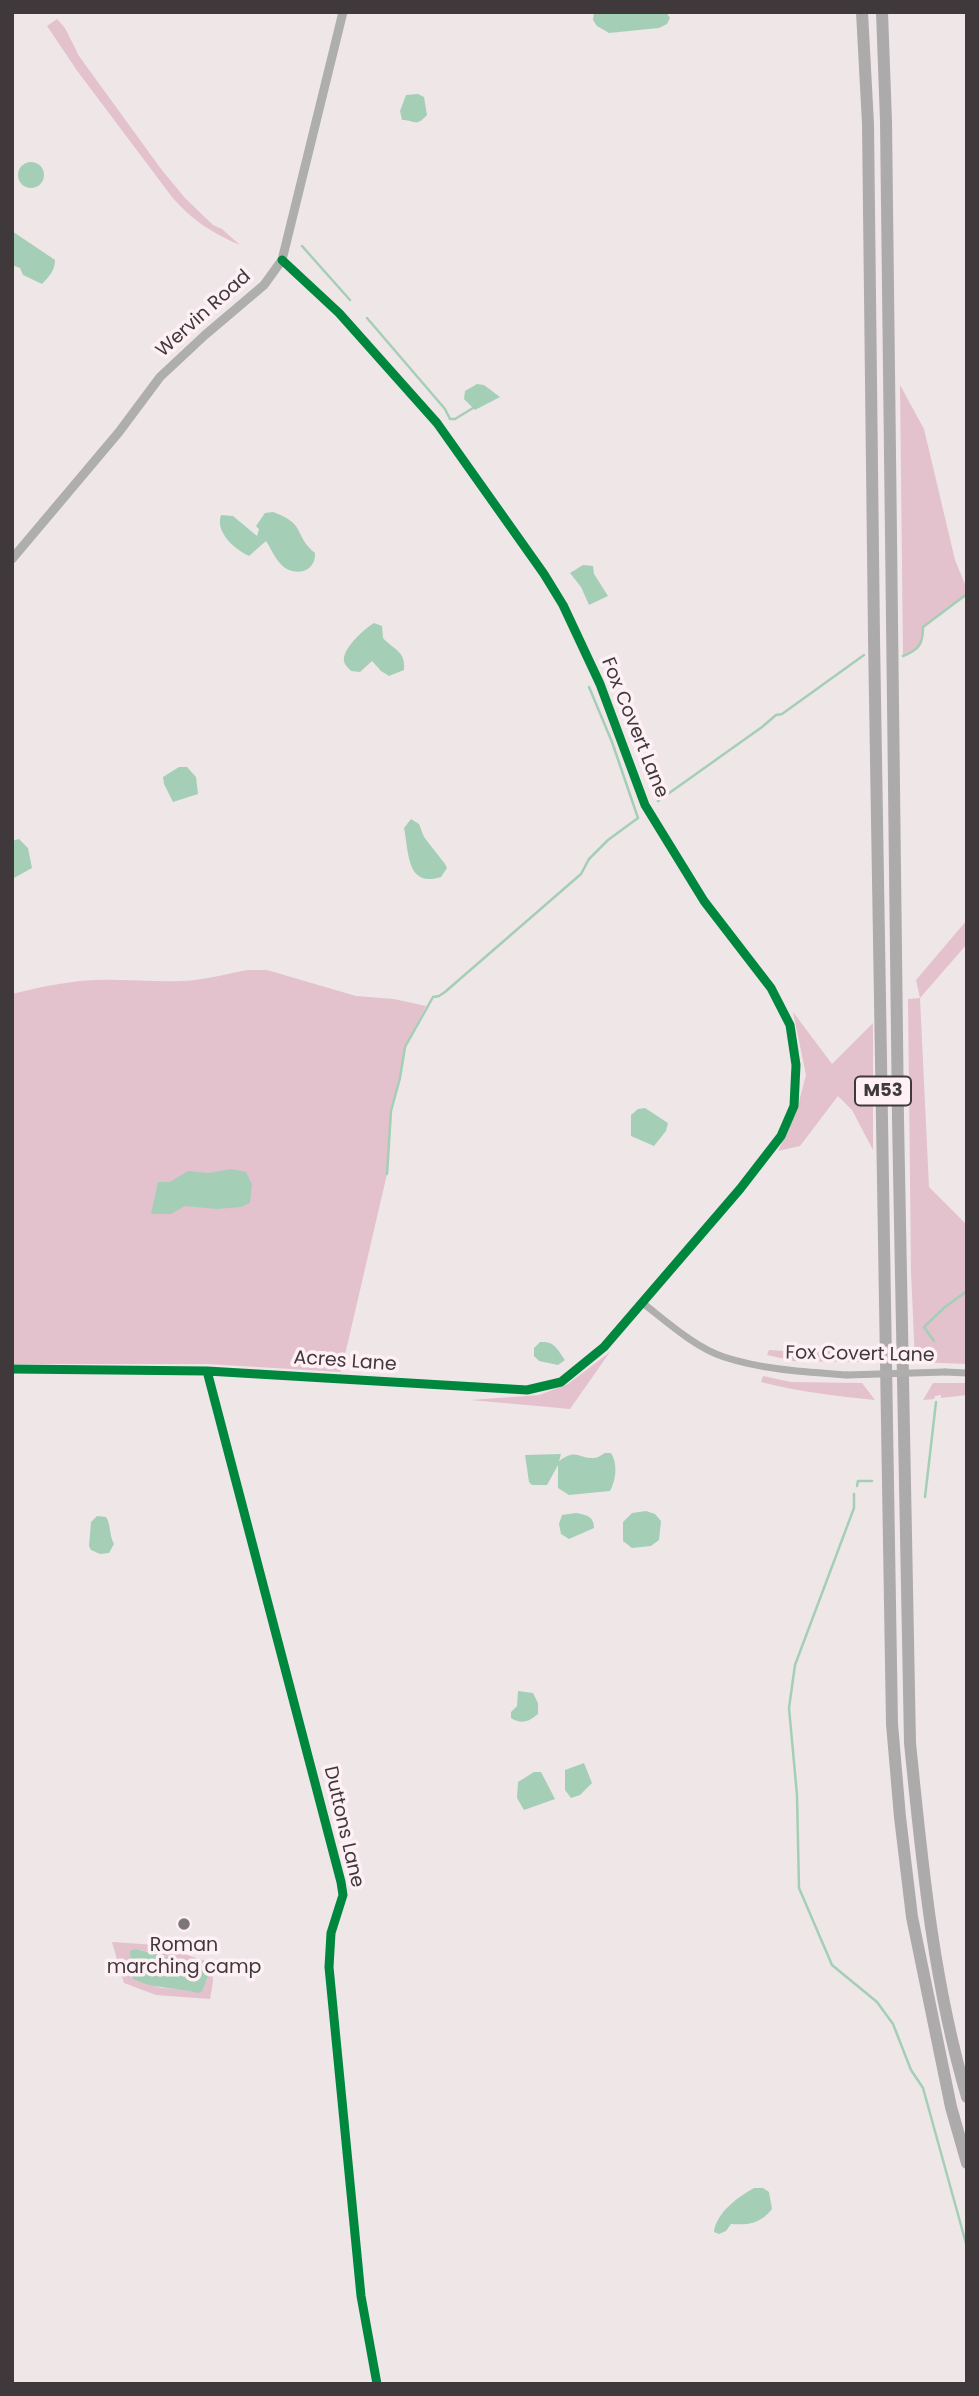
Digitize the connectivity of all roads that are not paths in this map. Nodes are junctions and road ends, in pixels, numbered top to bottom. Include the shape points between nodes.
1 (343, 12) edge
2 (862, 12) edge
3 (881, 12) edge
4 (282, 260) junction
5 (12, 559) edge
6 (643, 1304) junction
7 (12, 1369) edge
8 (207, 1371) junction
9 (967, 1373) edge
10 (967, 2097) edge
11 (967, 2163) edge
12 (377, 2384) edge

1 - 4 street, Wervin Road
2 - 11 highway, M53 via 868,124 892,1724 912,1917 951,2108
3 - 10 highway, M53 via 910,1743 929,1910 946,2013
4 - 5 street, Wervin Road via 264,285 160,377
4 - 6 street, Fox Covert Lane via 339,313 437,423 544,573 600,684 645,805 704,901 771,988 790,1025 796,1065 794,1106 781,1136
6 - 8 street, Acres Lane via 604,1347 561,1382 527,1390
6 - 9 street, Fox Covert Lane, bridge via 722,1357 787,1372
7 - 8 street, Acres Lane
8 - 12 street, Duttons Lane via 341,1882 343,1895 331,1933 329,1967 362,2295

